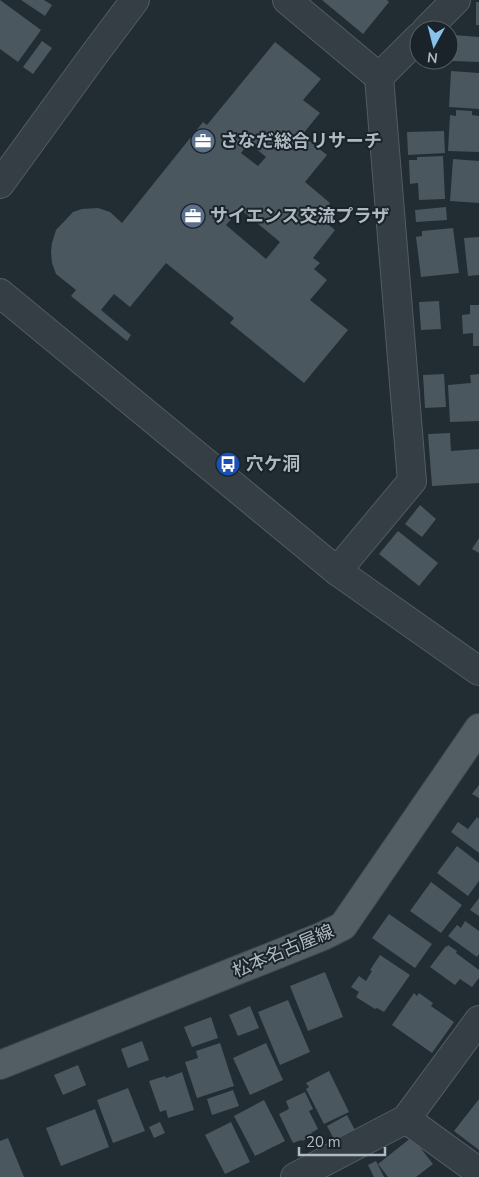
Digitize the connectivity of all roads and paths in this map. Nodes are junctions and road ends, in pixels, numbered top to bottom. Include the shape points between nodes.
1 (135, 0) edge
2 (287, 0) edge
3 (456, 0) edge
4 (436, 20) edge
5 (409, 47) edge
6 (379, 77) junction
7 (0, 184) edge
8 (0, 293) edge
9 (337, 572) junction
10 (479, 671) edge
11 (479, 728) edge
12 (479, 1020) edge
13 (0, 1065) edge
14 (406, 1119) junction
15 (479, 1172) edge
16 (295, 1177) edge

1 - 7 street
2 - 6 street
3 - 4 street
5 - 6 street
6 - 9 street via 412,481
8 - 9 street
9 - 10 street
11 - 13 main road, 松本名古屋線 via 343,926
12 - 14 street
14 - 15 street
14 - 16 street

